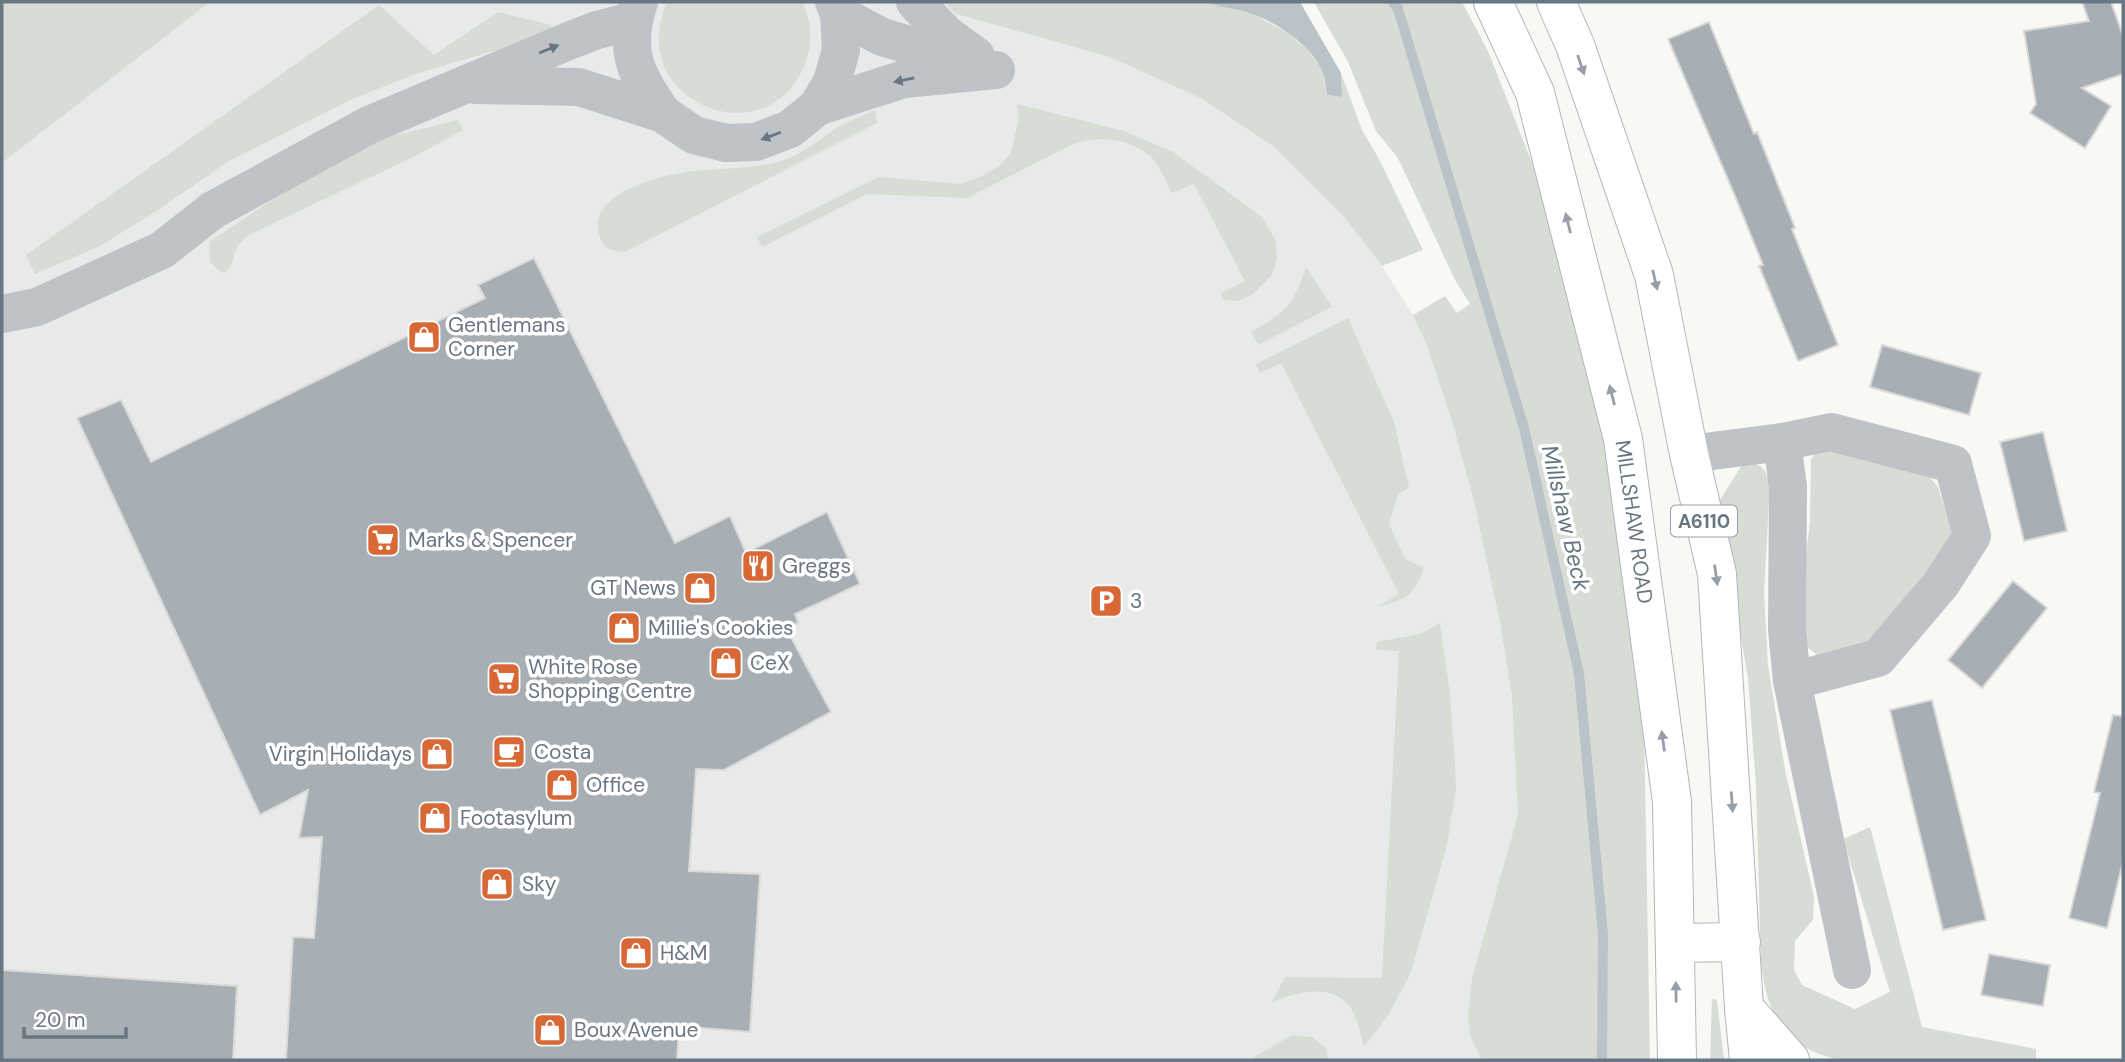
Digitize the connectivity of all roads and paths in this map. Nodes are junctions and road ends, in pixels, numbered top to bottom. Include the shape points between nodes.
1 (915, 2) edge
2 (1493, 2) edge
3 (1556, 2) edge
4 (836, 8) edge
5 (636, 11) edge
6 (996, 70) junction
7 (463, 85) junction
8 (817, 107) junction
9 (663, 114) junction
10 (2, 314) edge
11 (1782, 442) junction
12 (1689, 454) junction
13 (1792, 681) junction
14 (1741, 942) junction
15 (1675, 943) junction
16 (1852, 970) dead end
17 (1744, 1008) junction
18 (1677, 1060) edge
19 (1749, 1060) edge
20 (1790, 1060) edge

1 - 6 street via 946,34
15 -> 2 main road, MILLSHAW ROAD via 1672,802 1623,439 1535,93
3 -> 12 main road, A6110 via 1654,275
4 - 6 street via 882,37
4 - 8 street via 841,50 832,82
7 -> 5 street
5 - 9 street via 632,50 639,80
6 -> 8 street via 904,79
7 - 9 street via 579,87
7 - 10 street via 369,125 213,210 162,250 37,307
8 -> 9 street via 790,129 755,142 726,143 694,135
11 - 12 street
11 - 13 street via 1788,488 1787,630
11 - 13 street via 1831,432 1953,464 1972,536 1941,584 1878,658
12 -> 14 main road, A6110 via 1717,574
13 - 16 street
14 - 15 main road
14 - 17 main road, A6110
18 -> 15 main road, MILLSHAW ROAD
17 - 19 main road, A6110
17 - 20 main road

